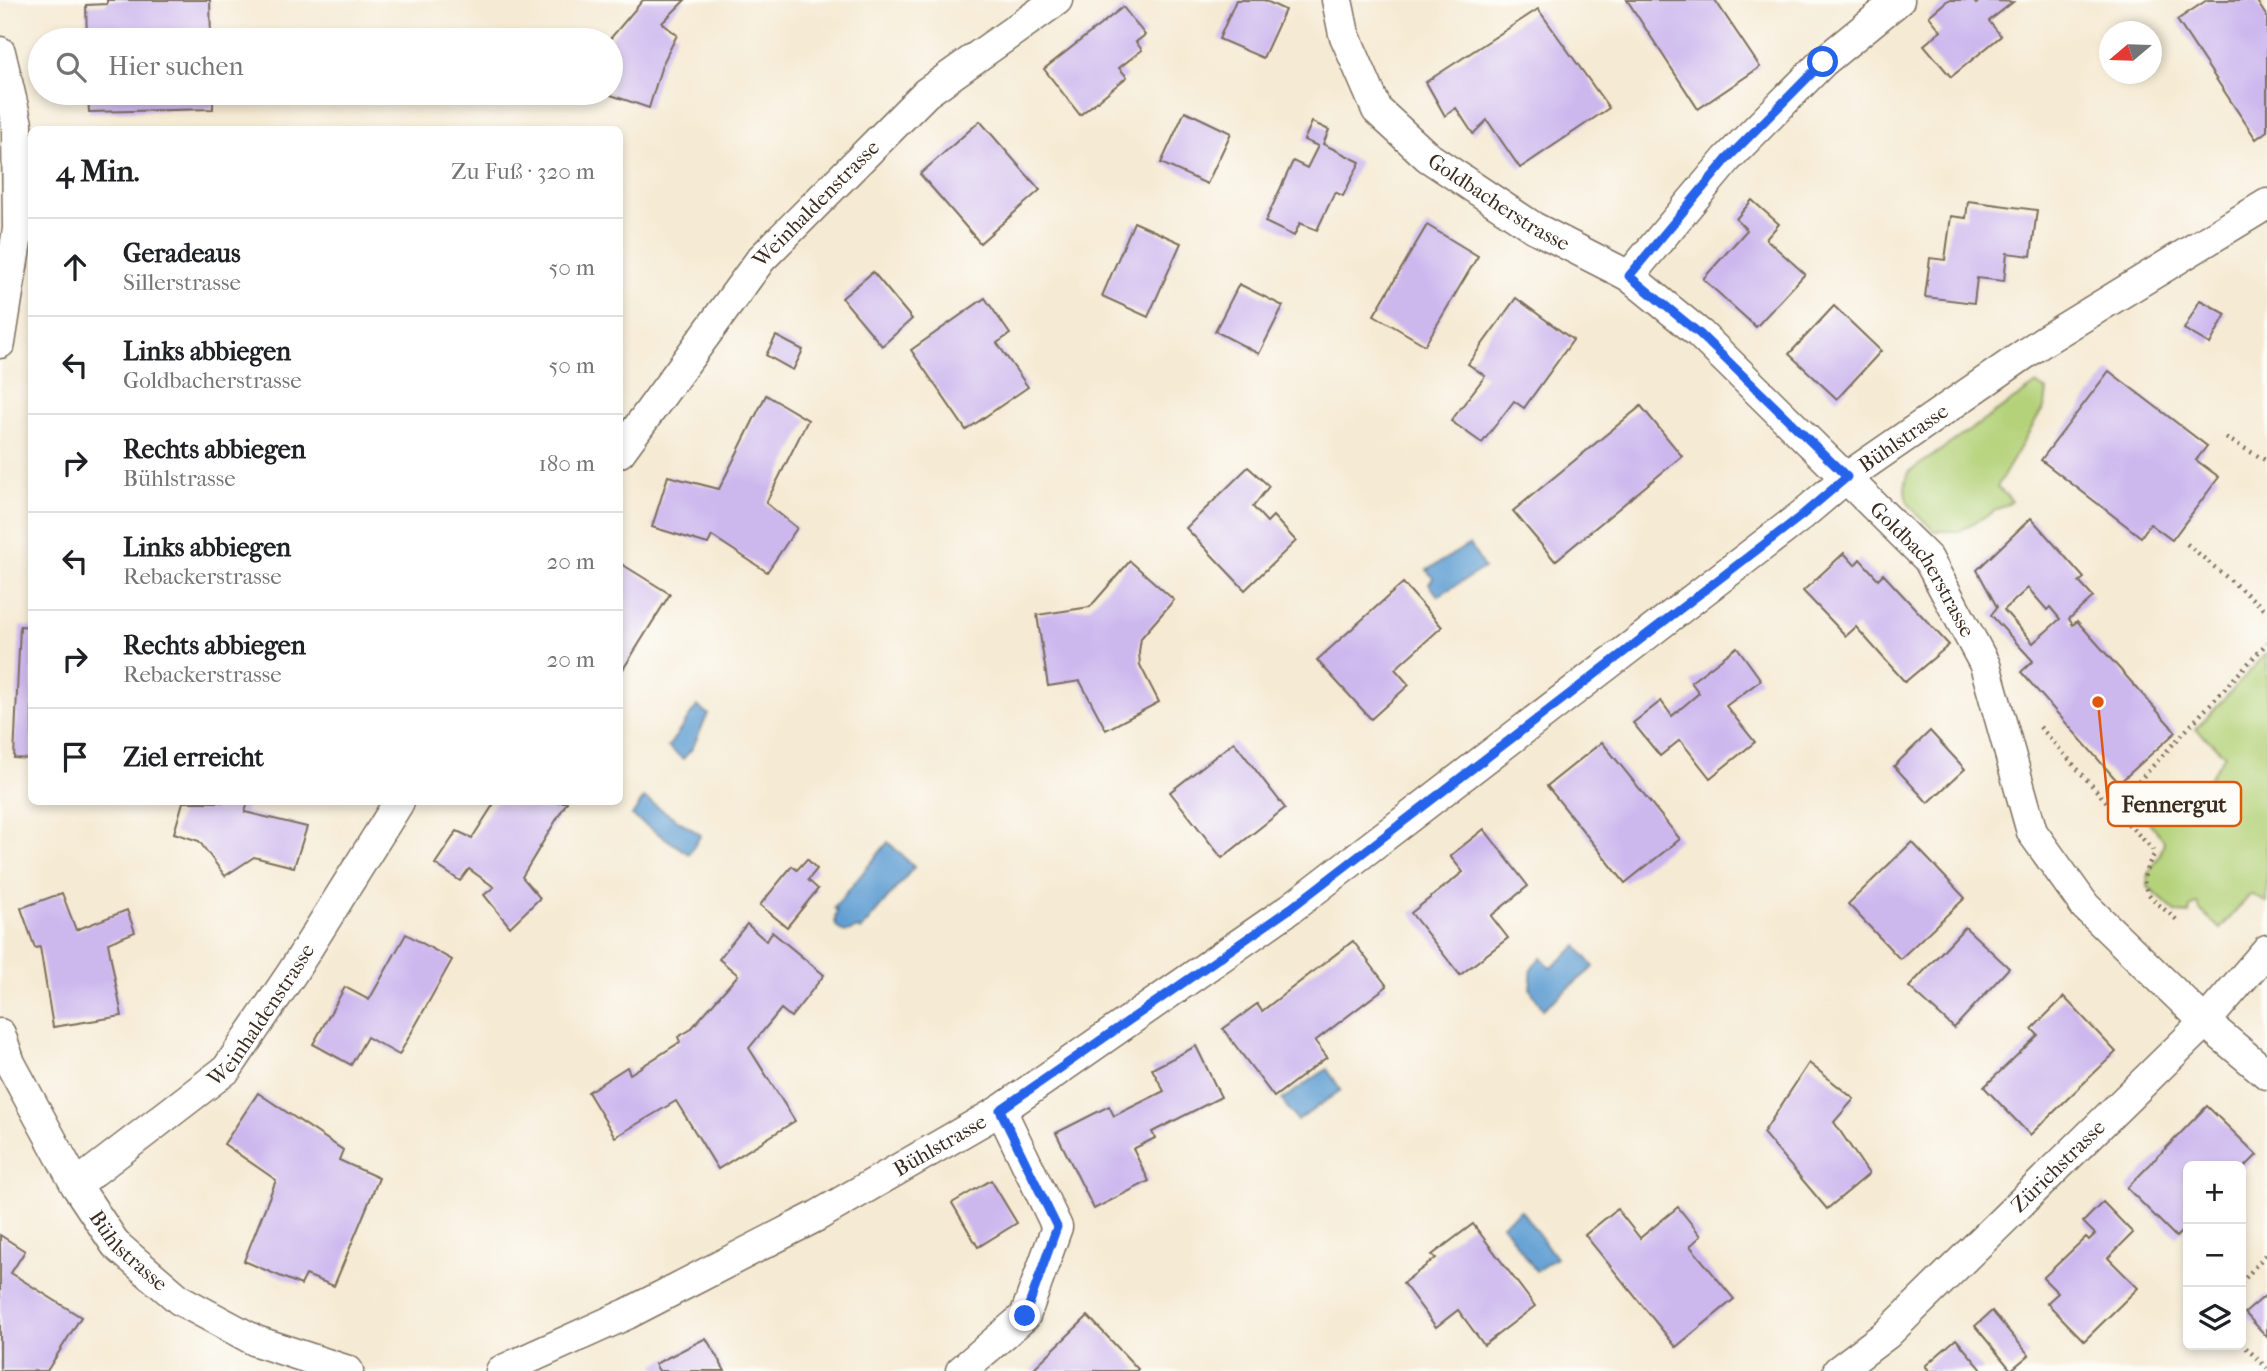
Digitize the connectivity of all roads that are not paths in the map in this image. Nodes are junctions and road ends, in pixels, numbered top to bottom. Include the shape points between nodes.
1 (1058, 0) edge
2 (1337, 0) edge
3 (1899, 0) edge
4 (0, 51) edge
5 (2267, 204) edge
6 (1629, 276) junction
7 (0, 343) edge
8 (623, 448) edge
9 (1847, 477) junction
10 (397, 805) edge
11 (2267, 950) edge
12 (2205, 1023) junction
13 (0, 1034) edge
14 (2267, 1074) edge
15 (1000, 1110) junction
16 (76, 1185) junction
17 (348, 1371) edge
18 (501, 1371) edge
19 (961, 1371) edge
20 (1838, 1371) edge

1 - 8 street, Weinhaldenstrasse via 926,93 761,259
2 - 6 street, Goldbacherstrasse via 1344,34 1377,110 1428,158 1533,227
3 - 6 street via 1823,62 1727,159
4 - 7 street via 17,124 18,229
5 - 9 street, Bühlstrasse via 2045,340
6 - 9 street, Goldbacherstrasse via 1700,334
9 - 12 street, Goldbacherstrasse via 1928,559 1984,665 2032,832 2085,906
9 - 15 street, Bühlstrasse via 1291,908
10 - 16 street, Weinhaldenstrasse via 227,1069
11 - 12 street, Zürichstrasse
12 - 14 street, Goldbacherstrasse
12 - 20 street, Zürichstrasse via 1887,1334
13 - 16 street, Bühlstrasse via 10,1063
15 - 18 street, Bühlstrasse via 817,1216 627,1314
15 - 19 street via 1057,1227 1025,1316
16 - 17 street, Bühlstrasse via 116,1245 180,1300 256,1341

